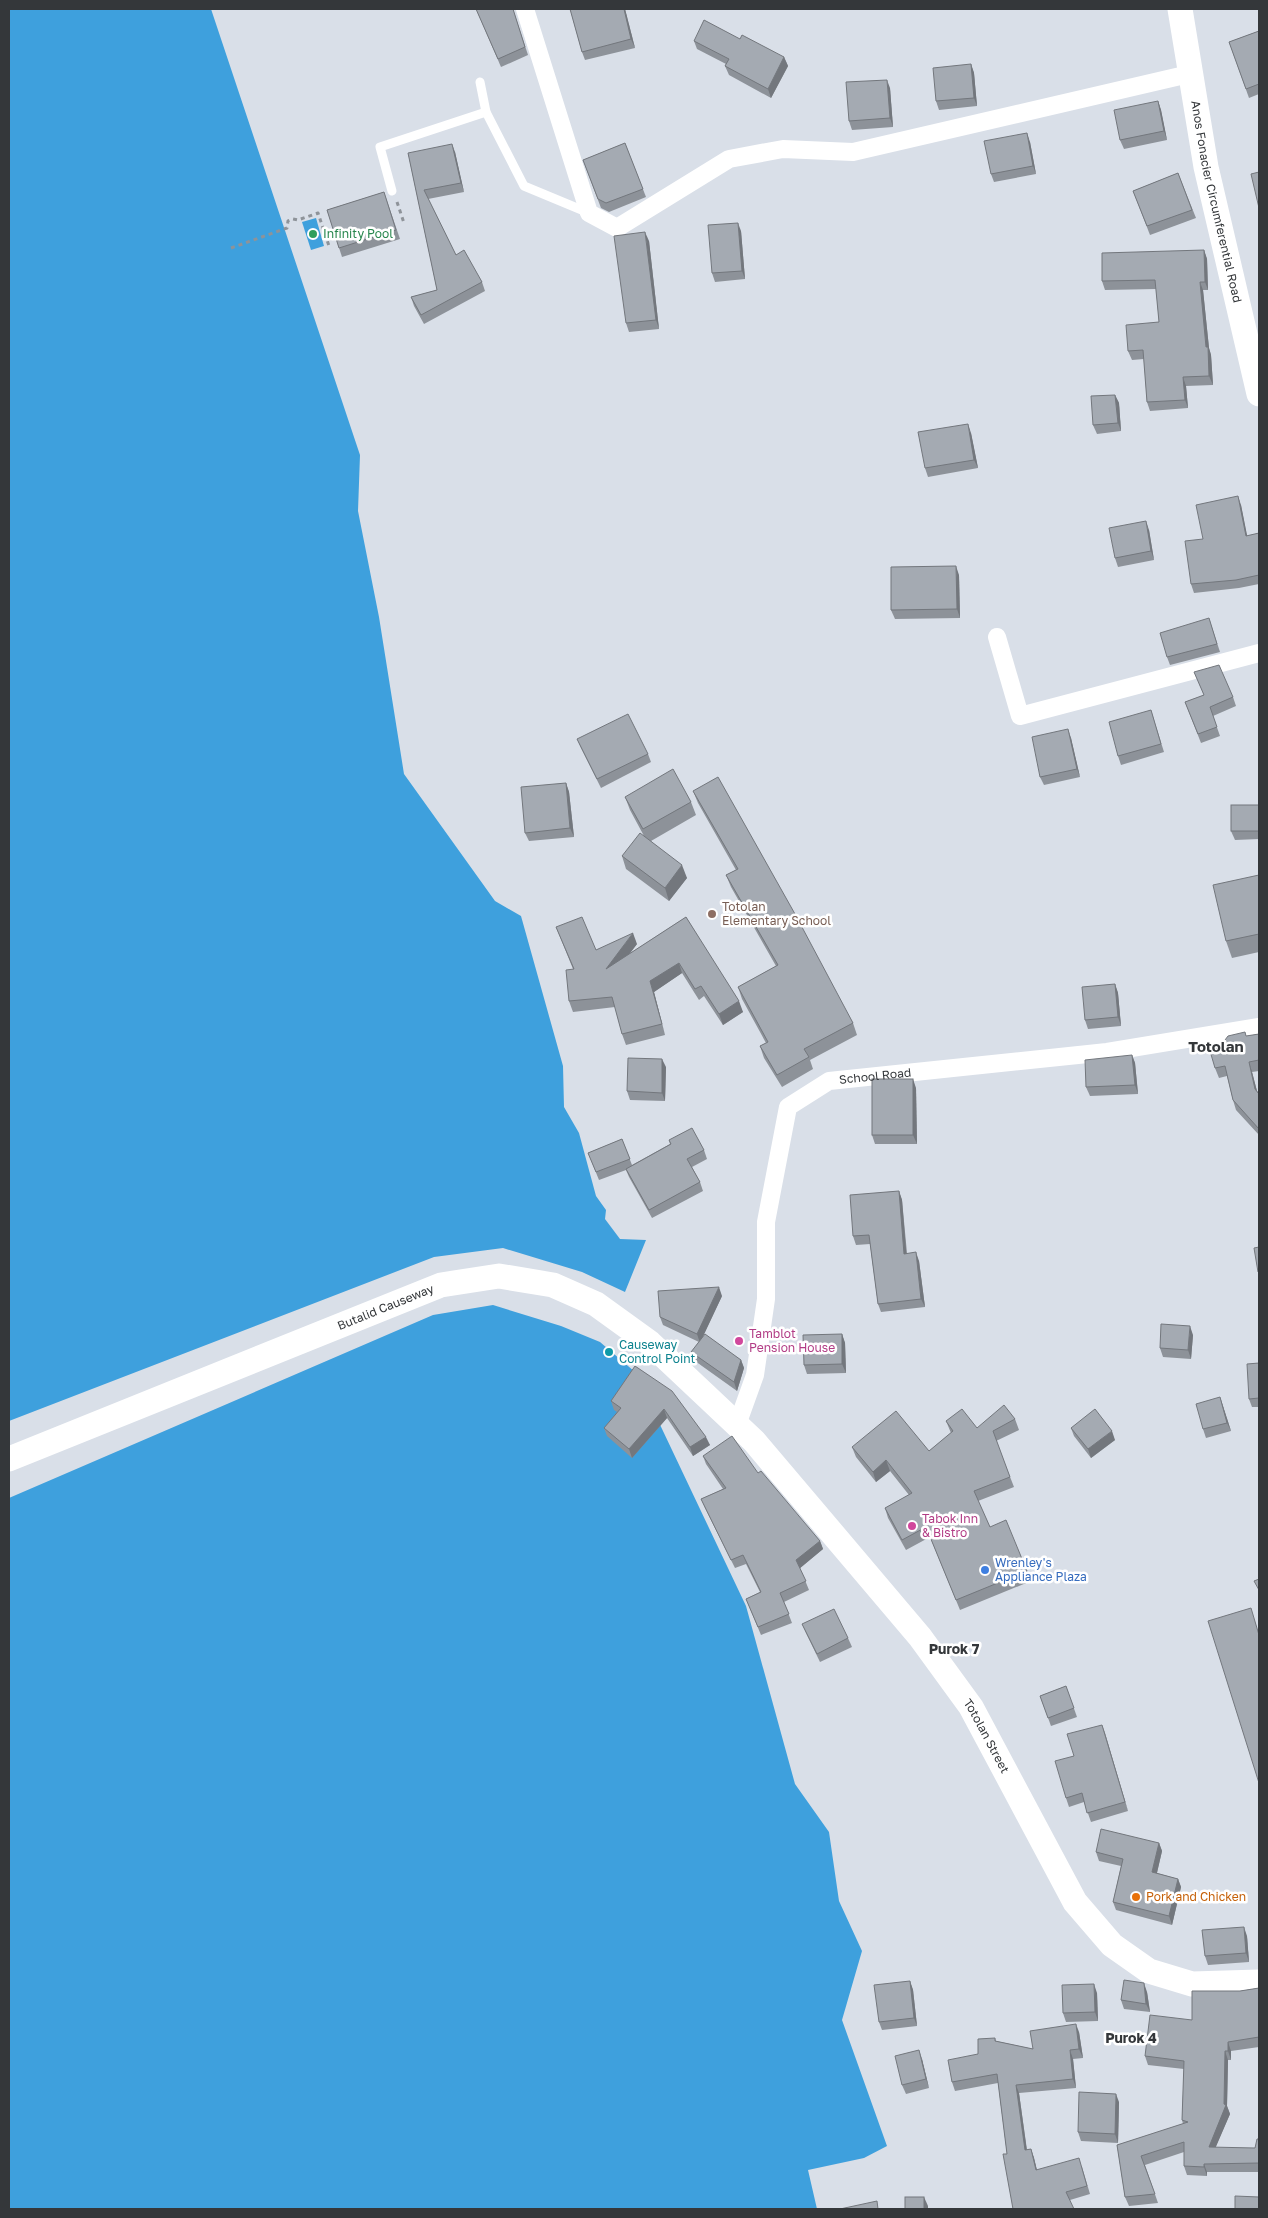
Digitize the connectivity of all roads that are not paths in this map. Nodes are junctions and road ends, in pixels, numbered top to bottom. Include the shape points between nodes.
1 (525, 9) edge
2 (1180, 9) edge
3 (1189, 74) junction
4 (480, 82) dead end
5 (486, 112) junction
6 (392, 191) road end
7 (589, 214) junction
8 (1259, 394) edge
9 (997, 637) dead end
10 (1259, 653) edge
11 (1259, 1027) edge
12 (736, 1425) junction
13 (9, 1459) edge
14 (1259, 1982) edge

1 - 7 street
2 - 3 main road, Anos Fonacier Circumferential Road
3 - 7 street via 853,152 783,149 729,159 618,228
3 - 8 main road, Anos Fonacier Circumferential Road via 1206,167
4 - 5 lane
5 - 6 lane via 380,146
5 - 7 lane via 524,186
9 - 10 street via 1020,716
11 - 12 street, School Road via 1107,1052 829,1080 788,1107 766,1222 766,1299 755,1375
12 - 13 main road, Butalid Causeway via 650,1343 596,1304 553,1284 499,1276 441,1285
12 - 14 main road, Totolan Street via 754,1441 926,1645 971,1707 1075,1902 1112,1945 1149,1971 1192,1984

